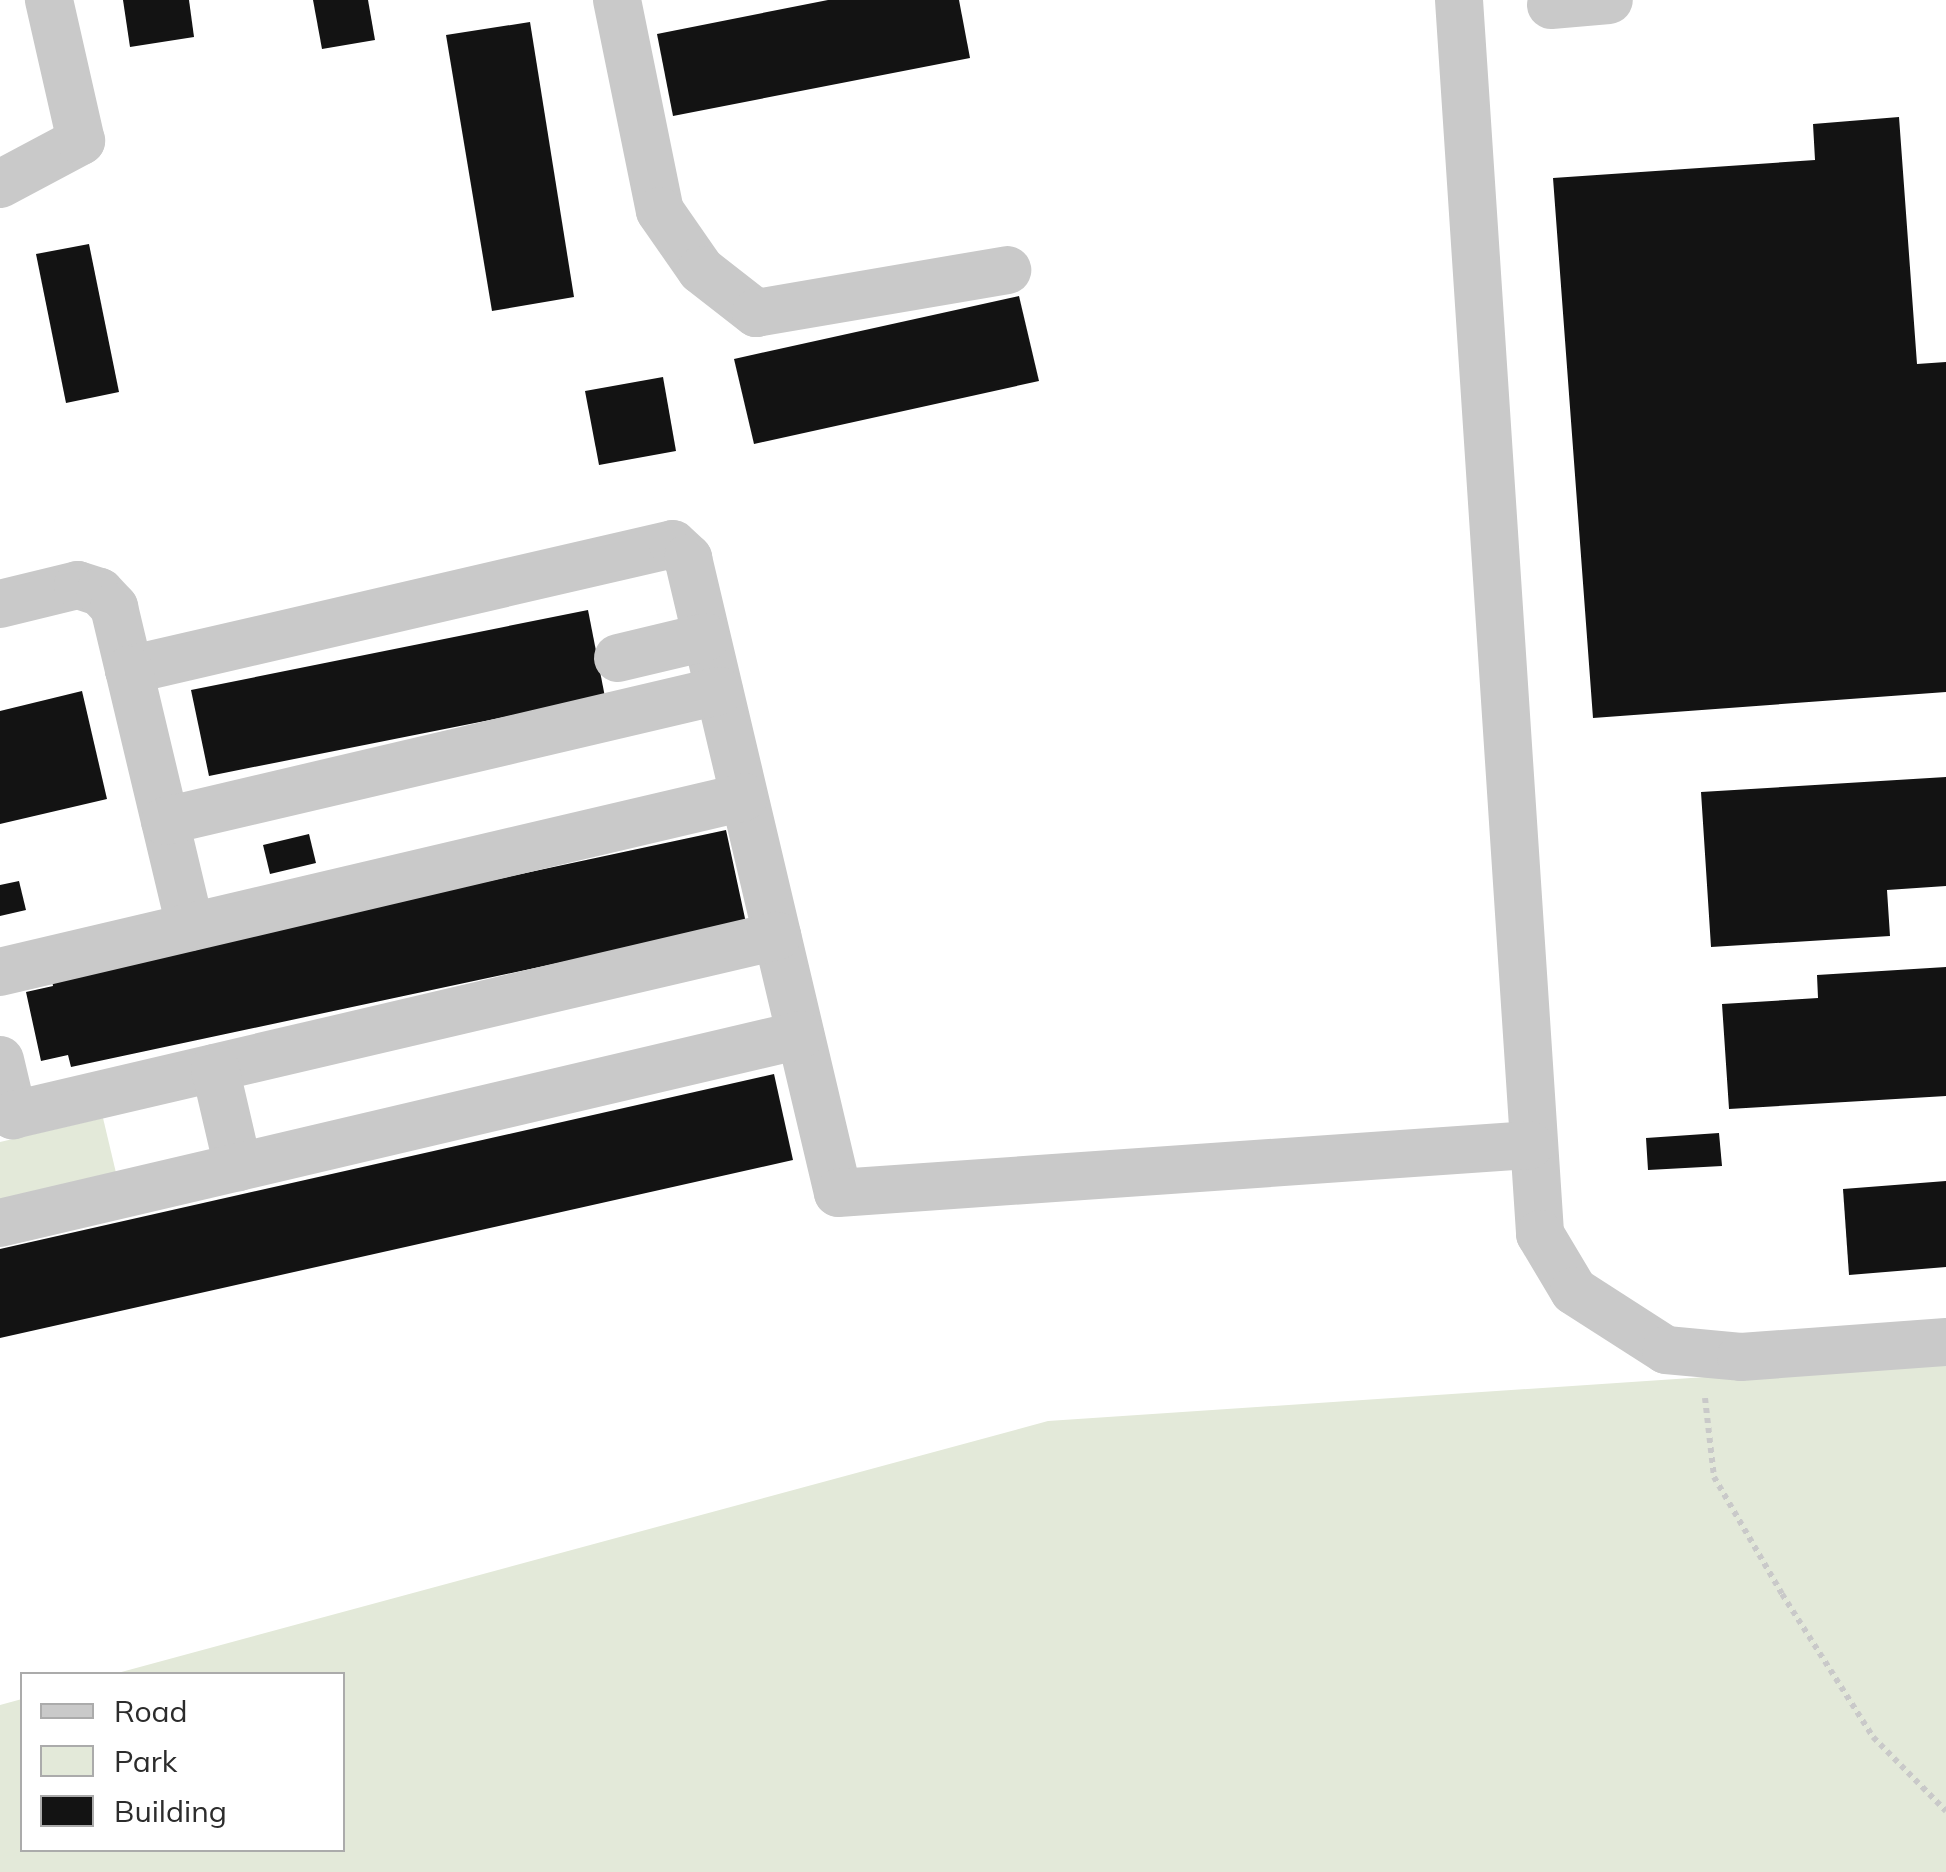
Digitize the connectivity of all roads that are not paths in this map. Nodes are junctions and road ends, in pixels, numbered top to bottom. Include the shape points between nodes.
1 (49, 0) edge
2 (617, 0) edge
3 (1459, 0) edge
4 (1609, 0) edge
5 (1551, 5) dead end
6 (0, 184) edge
7 (1007, 270) dead end
8 (0, 604) edge
9 (706, 637) junction
10 (618, 658) dead end
11 (128, 670) junction
12 (719, 691) junction
13 (744, 797) junction
14 (165, 821) junction
15 (190, 928) junction
16 (777, 936) junction
17 (0, 972) edge
18 (800, 1034) junction
19 (0, 1060) edge
20 (215, 1068) junction
21 (1529, 1144) junction
22 (238, 1167) junction
23 (0, 1222) edge
24 (1946, 1342) edge

1 - 6 street via 81,141
2 - 7 street via 660,212 701,270 756,313
3 - 21 street
4 - 5 street
8 - 11 street via 78,585 100,592 114,607
9 - 10 street
9 - 11 street via 688,558 664,544
9 - 12 street
11 - 14 street
12 - 13 street
12 - 14 street
13 - 15 street
13 - 16 street
14 - 15 street
15 - 17 street
16 - 18 street
16 - 20 street
18 - 21 street via 838,1193
18 - 22 street
19 - 20 street via 13,1115
20 - 22 street
21 - 24 street via 1540,1234 1574,1291 1635,1334 1700,1356
22 - 23 street

